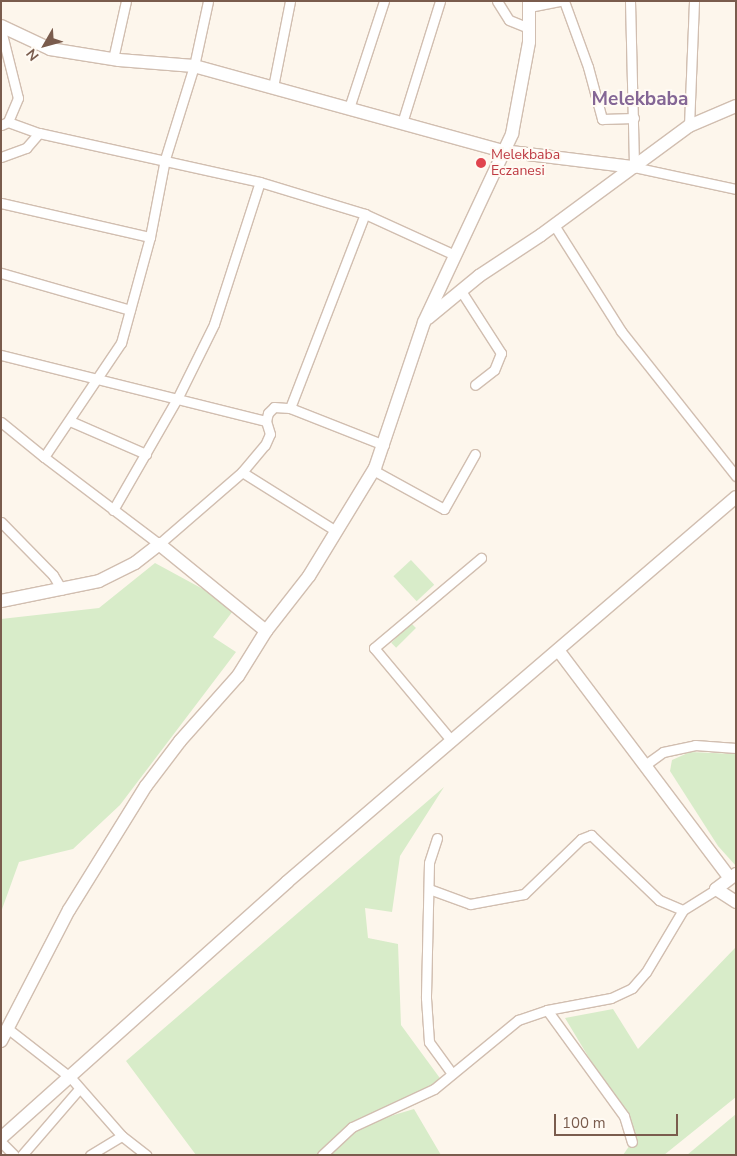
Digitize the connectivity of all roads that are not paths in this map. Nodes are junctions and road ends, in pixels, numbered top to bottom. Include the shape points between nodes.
1 (126, 1) edge
2 (208, 1) edge
3 (290, 1) edge
4 (384, 1) edge
5 (440, 1) edge
6 (497, 1) edge
7 (559, 1) edge
8 (564, 1) edge
9 (630, 1) edge
10 (694, 1) edge
11 (529, 4) edge
12 (1, 28) edge
13 (529, 28) junction
14 (113, 59) junction
15 (194, 66) junction
16 (273, 87) junction
17 (736, 106) edge
18 (349, 108) junction
19 (634, 118) junction
20 (5, 123) edge
21 (402, 123) junction
22 (689, 126) junction
23 (40, 132) junction
24 (504, 151) junction
25 (1, 157) edge
26 (164, 159) junction
27 (634, 168) junction
28 (260, 182) junction
29 (736, 189) edge
30 (1, 203) edge
31 (365, 214) junction
32 (554, 225) junction
33 (150, 237) junction
34 (456, 255) junction
35 (1, 273) edge
36 (461, 291) junction
37 (130, 310) junction
38 (424, 322) junction
39 (1, 355) edge
40 (95, 378) junction
41 (475, 385) dead end
42 (178, 397) junction
43 (290, 408) junction
44 (70, 421) junction
45 (266, 421) junction
46 (1, 422) edge
47 (384, 445) junction
48 (146, 454) junction
49 (475, 454) dead end
50 (44, 457) junction
51 (373, 470) junction
52 (242, 472) junction
53 (736, 476) edge
54 (736, 497) edge
55 (113, 510) junction
56 (1, 522) edge
57 (336, 531) junction
58 (159, 544) junction
59 (481, 558) dead end
60 (62, 590) junction
61 (1, 600) edge
62 (266, 631) junction
63 (558, 650) junction
64 (451, 740) junction
65 (736, 748) edge
66 (645, 765) junction
67 (437, 838) dead end
68 (732, 875) edge
69 (429, 889) junction
70 (716, 889) junction
71 (736, 902) edge
72 (683, 910) junction
73 (547, 1010) junction
74 (8, 1028) junction
75 (1, 1041) edge
76 (451, 1072) junction
77 (71, 1078) junction
78 (79, 1089) junction
79 (122, 1136) junction
80 (1, 1138) edge
81 (1, 1142) edge
82 (632, 1142) dead end
83 (14, 1155) edge
84 (22, 1155) edge
85 (90, 1155) edge
86 (146, 1155) edge
87 (322, 1155) edge

1 - 14 street
2 - 15 street
3 - 16 street
4 - 18 street
5 - 21 street
6 - 13 street via 509,20
7 - 11 street
8 - 19 street via 588,67 602,119
9 - 19 street
10 - 22 street
11 - 13 street
12 - 14 street via 50,49
12 - 20 street via 18,98
13 - 24 street via 521,96
14 - 15 street
15 - 16 street
15 - 26 street
16 - 18 street
17 - 22 street
18 - 21 street
19 - 27 street
20 - 23 street
21 - 24 street
22 - 27 street
23 - 25 street via 26,148
23 - 26 street
24 - 27 street
24 - 34 street
26 - 28 street
26 - 33 street
27 - 29 street
27 - 32 street
28 - 31 street
28 - 42 street via 214,324
30 - 33 street
31 - 34 street
31 - 43 street
32 - 36 street
32 - 53 street via 621,331
33 - 37 street
34 - 38 street
35 - 37 street
36 - 38 street
36 - 41 street via 502,353 494,370
37 - 40 street via 121,342
38 - 47 street
39 - 40 street
40 - 42 street
40 - 44 street
42 - 45 street
42 - 48 street
43 - 45 street via 274,407
43 - 47 street
44 - 48 street
44 - 50 street
45 - 52 street via 270,434 266,445
46 - 50 street
47 - 51 street
48 - 55 street
49 - 51 street via 444,509
50 - 55 street
51 - 57 street
52 - 57 street
52 - 58 street
54 - 63 street
55 - 58 street
56 - 60 street via 53,575
57 - 62 street via 309,576
58 - 60 street via 114,575
58 - 62 street
59 - 64 street via 374,648
60 - 61 street
62 - 74 street via 238,676 180,741 146,786 68,910
63 - 64 street
63 - 66 street
64 - 77 street via 287,882
65 - 66 street via 696,745 663,752
66 - 68 street
67 - 69 street via 429,863
68 - 70 street
69 - 72 street via 470,904 524,894 581,839 591,835 659,900
69 - 76 street via 426,998 429,1042
70 - 71 street
70 - 72 street
72 - 73 street via 646,972 632,988 611,998
73 - 76 street via 518,1020
73 - 82 street via 624,1116
74 - 75 street
74 - 77 street
76 - 87 street via 434,1088 352,1127
77 - 78 street
77 - 80 street
78 - 79 street
78 - 84 street
79 - 85 street
79 - 86 street
81 - 83 street

